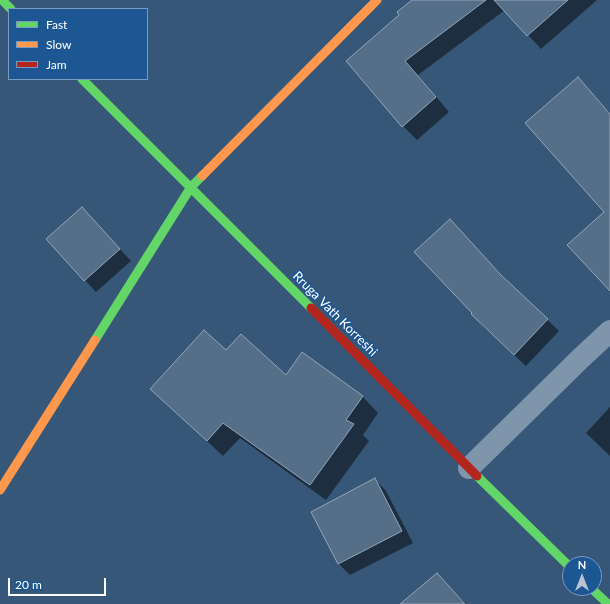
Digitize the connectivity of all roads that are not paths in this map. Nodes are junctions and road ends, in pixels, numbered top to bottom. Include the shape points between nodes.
1 (2, 0) edge
2 (377, 0) edge
3 (10, 8) edge
4 (83, 80) edge
5 (191, 187) junction
6 (610, 331) edge
7 (469, 468) junction
8 (0, 490) edge
9 (562, 559) edge
10 (600, 596) edge
11 (608, 604) edge

1 - 3 main road
2 - 5 main road
4 - 5 main road, Rruga Vath Korreshi
5 - 7 main road, Rruga Vath Korreshi
5 - 8 main road
6 - 7 street
7 - 9 main road, Rruga Vath Korreshi
10 - 11 main road

